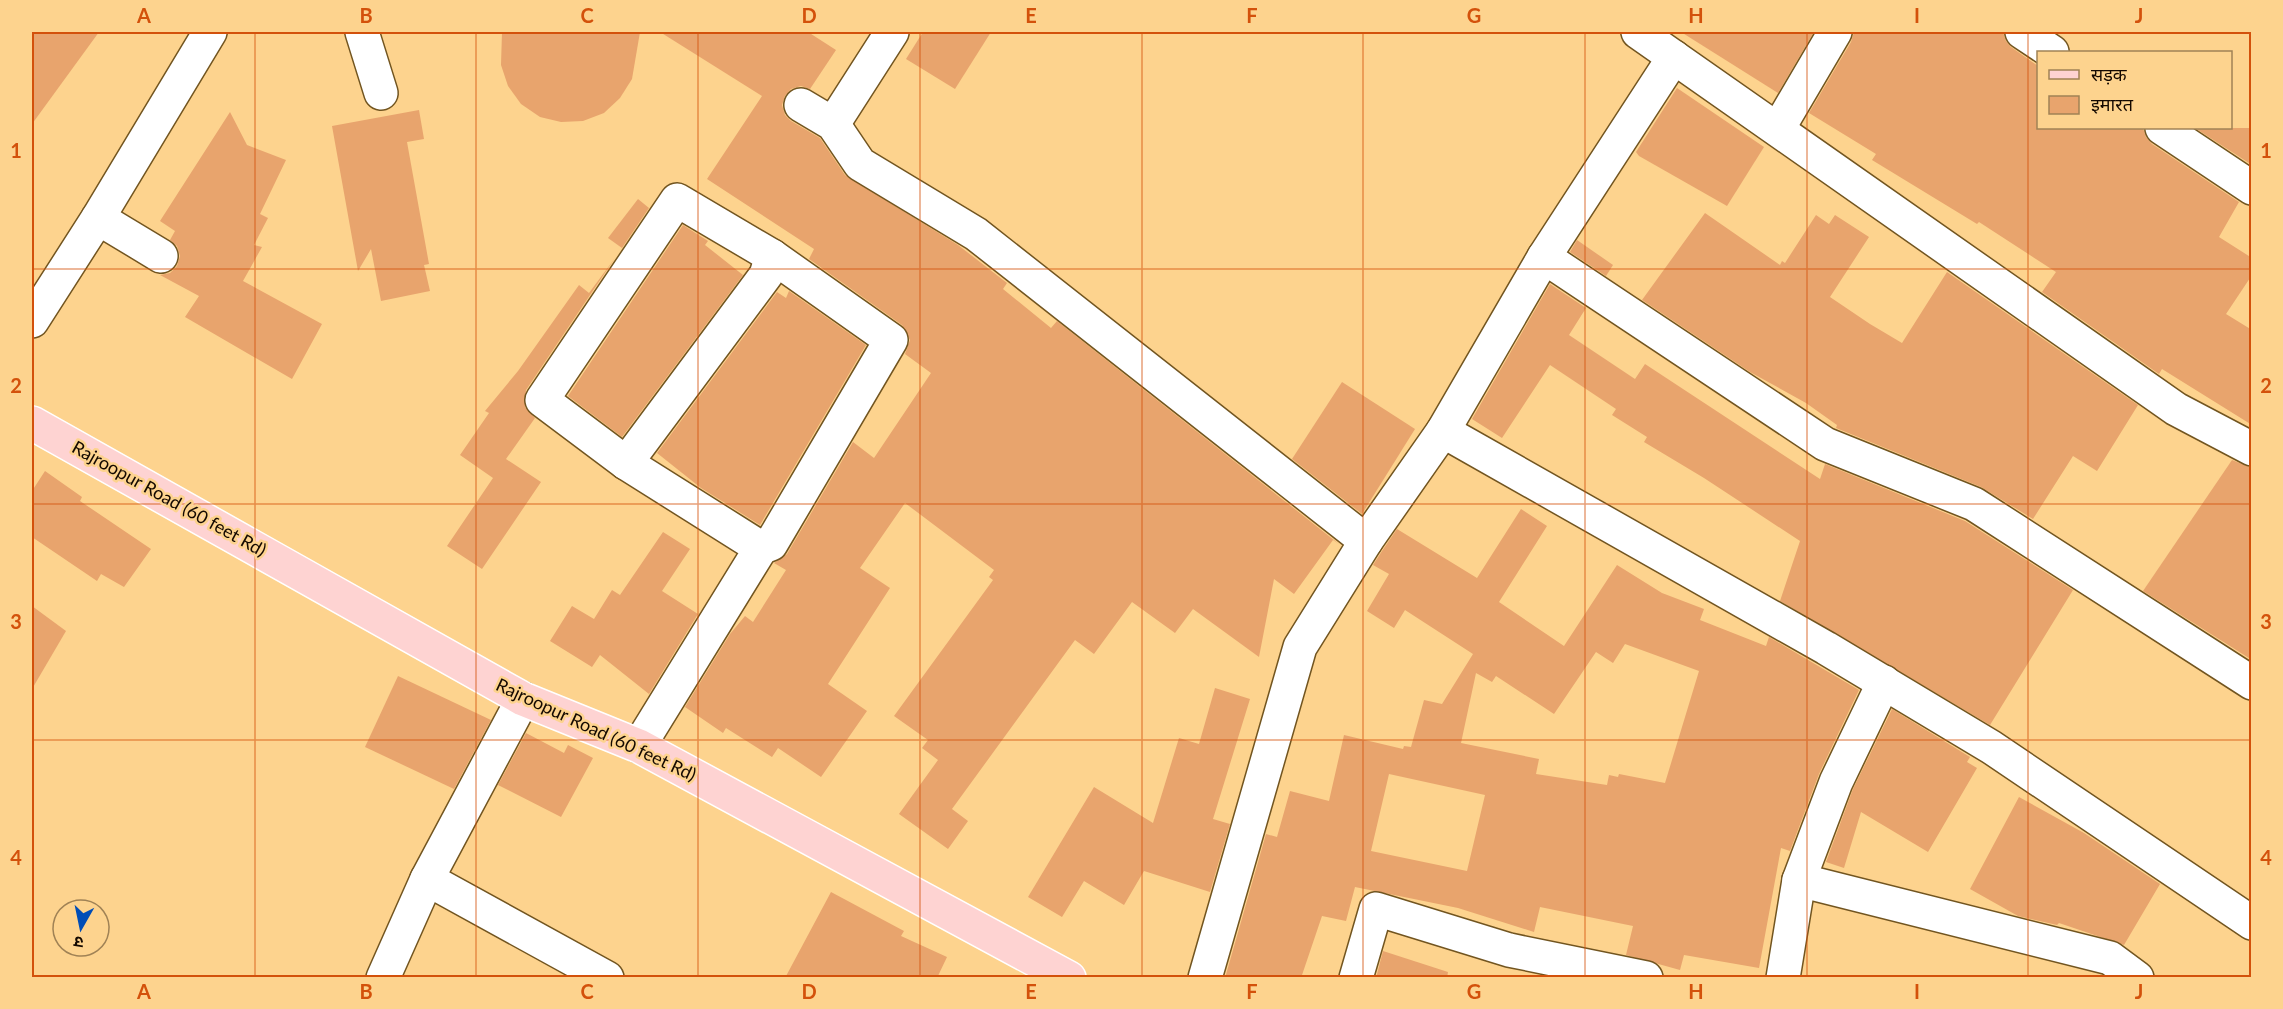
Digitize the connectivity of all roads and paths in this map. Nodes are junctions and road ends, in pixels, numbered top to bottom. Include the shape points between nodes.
1 (210, 32) edge
2 (362, 32) edge
3 (1638, 32) edge
4 (1835, 32) edge
5 (2022, 32) edge
6 (878, 36) edge
7 (2050, 51) edge
8 (1674, 57) junction
9 (381, 93) dead end
10 (801, 105) dead end
11 (833, 124) junction
12 (1778, 129) junction
13 (2164, 129) edge
14 (2252, 188) edge
15 (98, 218) junction
16 (161, 256) dead end
17 (772, 256) junction
18 (1544, 257) junction
19 (32, 321) edge
20 (32, 423) edge
21 (1443, 431) junction
22 (2252, 449) edge
23 (626, 463) junction
24 (1366, 541) junction
25 (761, 548) junction
26 (1884, 682) junction
27 (2252, 683) edge
28 (523, 699) junction
29 (639, 746) junction
30 (427, 879) junction
31 (1799, 880) junction
32 (2252, 923) edge
33 (383, 978) edge
34 (607, 978) edge
35 (1069, 978) edge
36 (1205, 978) edge
37 (1356, 978) edge
38 (1646, 978) edge
39 (1783, 978) edge
40 (2137, 978) edge

1 - 15 street
2 - 9 street
3 - 8 street
4 - 12 street
5 - 7 street
6 - 11 street
8 - 12 street
8 - 18 street
10 - 11 street
11 - 24 street via 860,164 976,234
12 - 22 street via 2176,409
13 - 14 street
15 - 16 street
15 - 19 street
17 - 23 street via 766,275
17 - 23 street via 677,200 542,400
17 - 25 street via 891,340 771,544
18 - 21 street
18 - 27 street via 1825,444 1974,504
20 - 28 main road, Rajroopur Road (60 feet Rd)
21 - 24 street
21 - 26 street
23 - 25 street
24 - 36 street via 1300,646
25 - 29 street
26 - 31 street via 1836,782
26 - 32 street via 1991,747
28 - 29 main road, Rajroopur Road (60 feet Rd)
28 - 30 street
29 - 35 main road, Rajroopur Road (60 feet Rd)
30 - 33 street
30 - 34 street
31 - 39 street
31 - 40 street via 2110,958
37 - 38 street via 1376,909 1509,950

